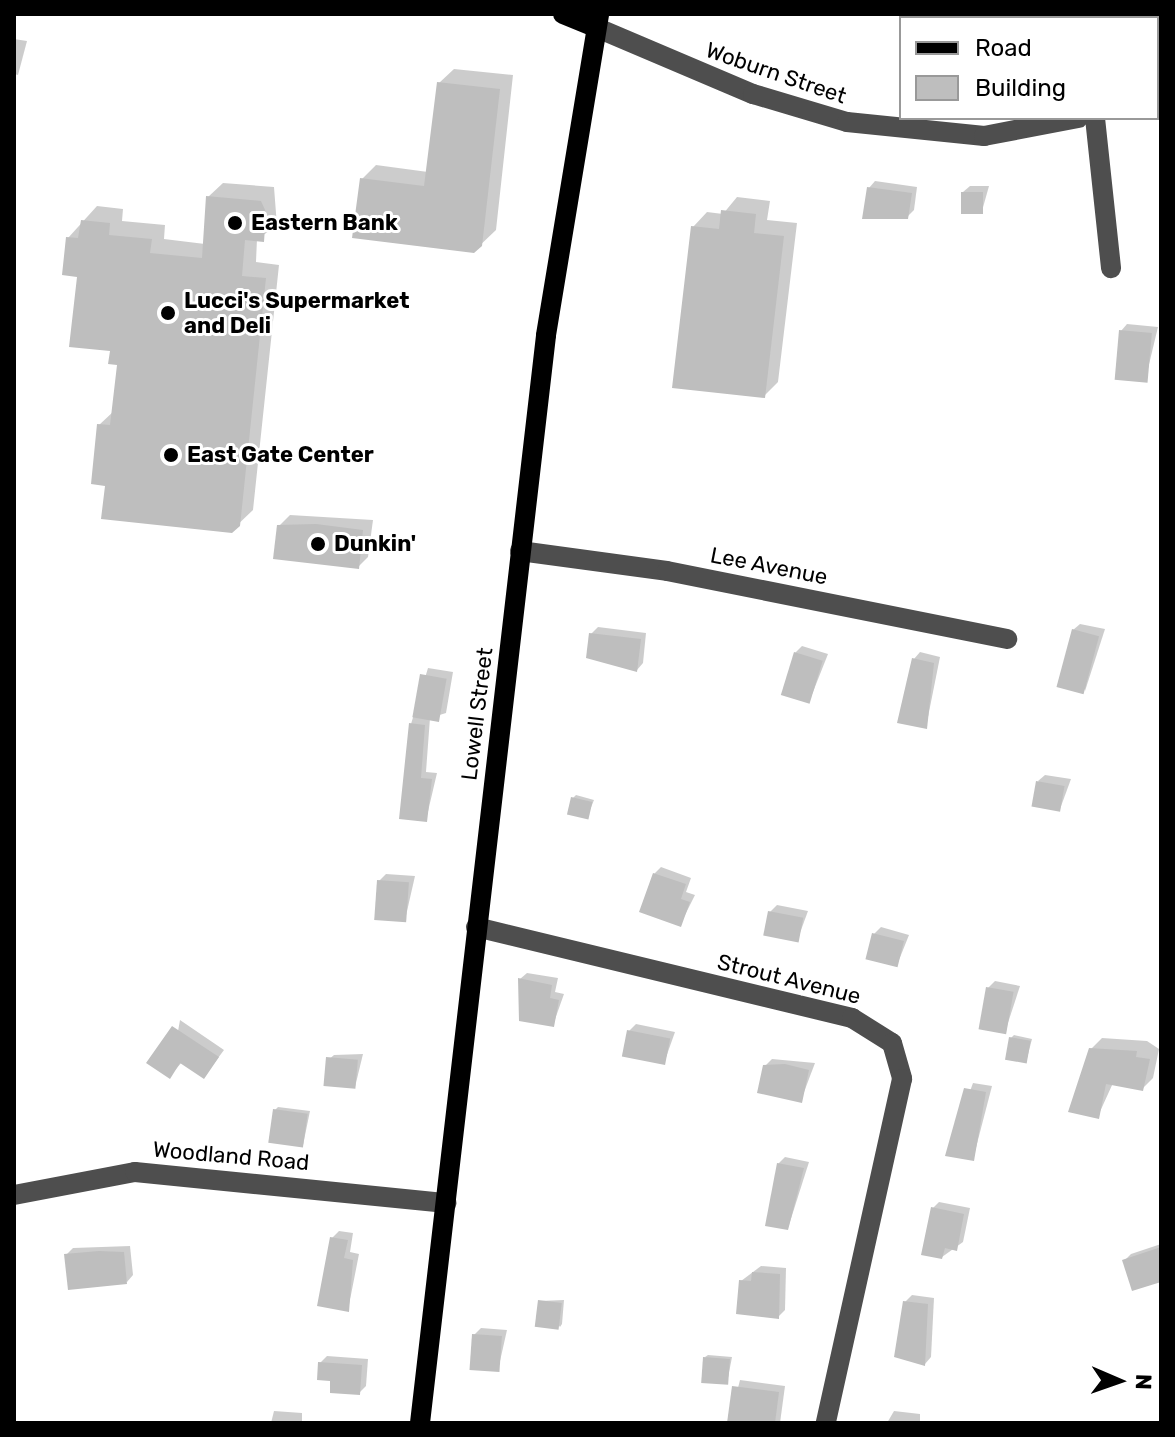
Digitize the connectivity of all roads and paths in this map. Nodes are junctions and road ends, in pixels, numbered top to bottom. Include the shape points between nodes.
1 (563, 14) edge
2 (597, 21) edge
3 (1068, 120) edge
4 (1095, 120) edge
5 (1111, 268) dead end
6 (520, 551) junction
7 (1007, 639) dead end
8 (476, 927) junction
9 (14, 1195) edge
10 (446, 1203) junction
11 (420, 1423) edge
12 (826, 1423) edge

1 - 2 main road, Woburn Street
2 - 3 street, Woburn Street via 753,94 847,122 984,136
2 - 6 main road, Lowell Street via 570,158
4 - 5 street
6 - 7 street, Lee Avenue via 681,574
6 - 8 main road, Lowell Street
8 - 10 main road, Lowell Street
8 - 12 street, Strout Avenue via 852,1018 892,1043 902,1079
9 - 10 street, Woodland Road via 79,1177 147,1172
10 - 11 main road, Lowell Street

